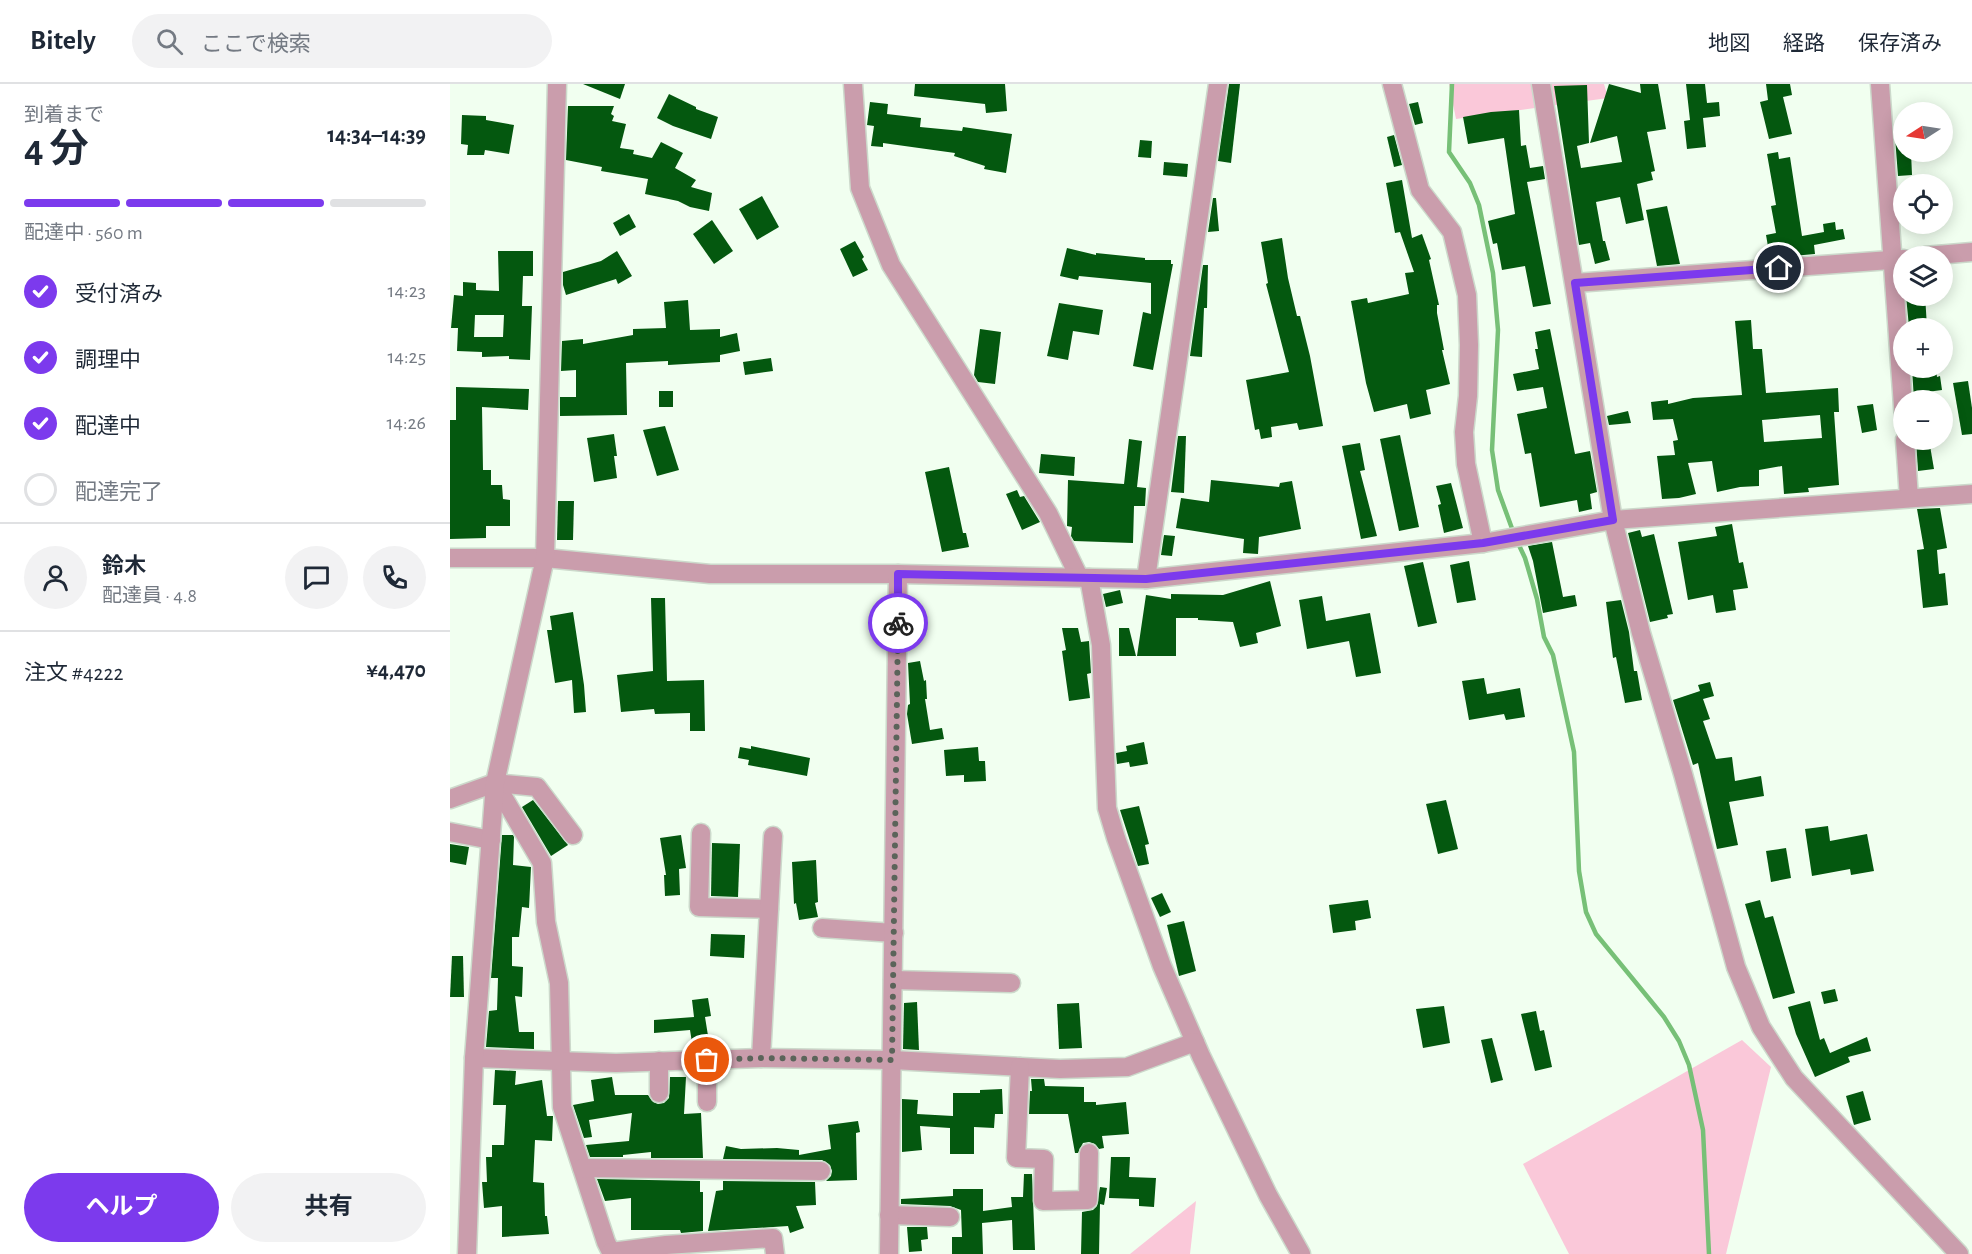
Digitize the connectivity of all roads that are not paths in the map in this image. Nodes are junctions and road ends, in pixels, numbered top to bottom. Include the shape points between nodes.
1 (557, 84) edge
2 (853, 84) edge
3 (1218, 84) edge
4 (1392, 84) edge
5 (1541, 84) edge
6 (1880, 84) edge
7 (1897, 246) edge
8 (1972, 252) edge
9 (1953, 254) edge
10 (1893, 259) edge
11 (1575, 283) junction
12 (1900, 306) edge
13 (1903, 390) edge
14 (1906, 450) edge
15 (1972, 494) edge
16 (1909, 498) junction
17 (1613, 520) junction
18 (1483, 543) junction
19 (450, 558) edge
20 (545, 558) junction
21 (898, 574) junction
22 (1084, 578) junction
23 (1146, 579) junction
24 (495, 783) junction
25 (450, 799) edge
26 (450, 832) edge
27 (701, 833) dead end
28 (573, 835) dead end
29 (773, 836) dead end
30 (490, 840) junction
31 (770, 909) junction
32 (822, 928) dead end
33 (894, 933) junction
34 (893, 980) junction
35 (1011, 983) dead end
36 (1195, 1042) junction
37 (474, 1058) junction
38 (761, 1058) junction
39 (707, 1060) junction
40 (892, 1060) junction
41 (562, 1061) junction
42 (659, 1061) junction
43 (1020, 1066) junction
44 (659, 1094) dead end
45 (707, 1102) dead end
46 (1089, 1153) dead end
47 (582, 1167) junction
48 (821, 1171) dead end
49 (889, 1215) junction
50 (950, 1217) dead end
51 (612, 1253) edge
52 (467, 1254) edge
53 (774, 1254) edge
54 (889, 1254) edge
55 (1301, 1254) edge
56 (1959, 1254) edge

1 - 20 street
2 - 22 street via 860,188 891,265 1048,513
3 - 23 street
4 - 18 street via 1420,190 1452,232 1467,295 1466,464
5 - 11 street
6 - 7 street
8 - 9 street
10 - 11 street
11 - 17 street
12 - 13 street
14 - 16 street
15 - 16 street
16 - 17 street
17 - 18 street
17 - 56 street via 1736,967 1761,1028 1794,1078
18 - 23 street
19 - 20 street
20 - 21 street via 710,574
20 - 24 street
21 - 22 street
21 - 33 street
22 - 23 street
22 - 36 street via 1101,645 1107,808 1162,966
24 - 25 street
24 - 28 street via 537,787
24 - 30 street
24 - 41 street via 542,864 546,922 559,983
26 - 30 street
27 - 31 street via 699,907
29 - 31 street
30 - 37 street
31 - 38 street
32 - 33 street
33 - 34 street
34 - 35 street
34 - 40 street
36 - 43 street via 1128,1067
36 - 55 street via 1268,1195
37 - 41 street
37 - 52 street
38 - 39 street
38 - 40 street
39 - 42 street
39 - 45 street
40 - 43 street
40 - 49 street
41 - 42 street
41 - 47 street via 562,1107
42 - 44 street
43 - 46 street via 1016,1158 1044,1159 1043,1201 1088,1200
47 - 48 street
47 - 51 street
49 - 50 street
49 - 54 street
51 - 53 street via 773,1238

